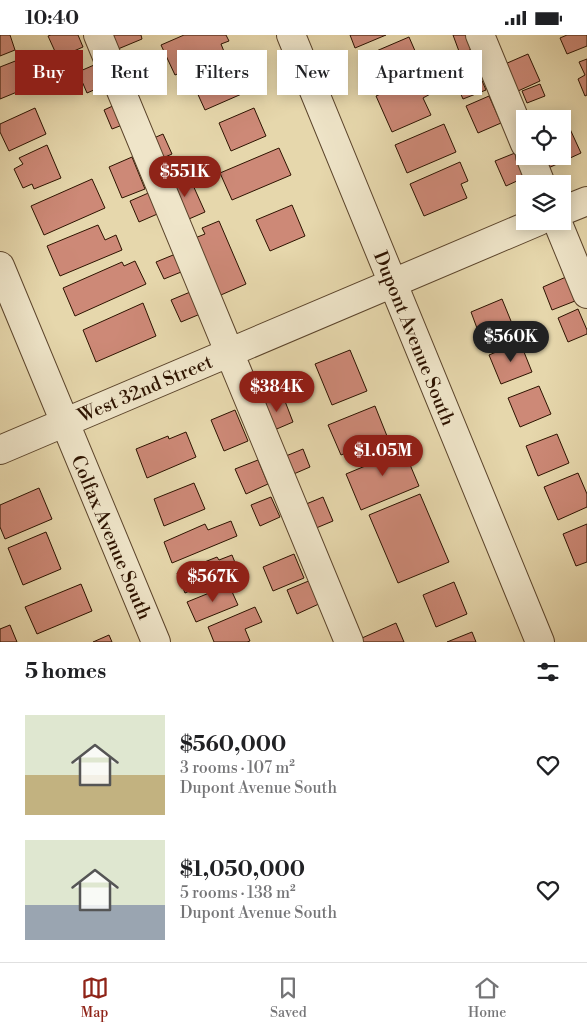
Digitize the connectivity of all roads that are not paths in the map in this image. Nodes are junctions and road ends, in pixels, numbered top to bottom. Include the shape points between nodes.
1 (98, 35) edge
2 (290, 35) edge
3 (480, 35) edge
4 (516, 122) edge
5 (587, 201) edge
6 (571, 207) edge
7 (518, 230) edge
8 (561, 230) edge
9 (0, 266) edge
10 (393, 284) junction
11 (587, 294) edge
12 (229, 352) junction
13 (64, 422) junction
14 (0, 450) edge
15 (156, 642) edge
16 (348, 642) edge
17 (540, 642) edge

1 - 12 street
2 - 10 street, Dupont Avenue South
3 - 4 street
5 - 6 street
7 - 10 street, West 32nd Street
8 - 11 street
9 - 13 street, Colfax Avenue South
10 - 12 street, West 32nd Street
10 - 17 street, Dupont Avenue South
12 - 13 street, West 32nd Street
12 - 16 street
13 - 14 street, West 32nd Street
13 - 15 street, Colfax Avenue South

